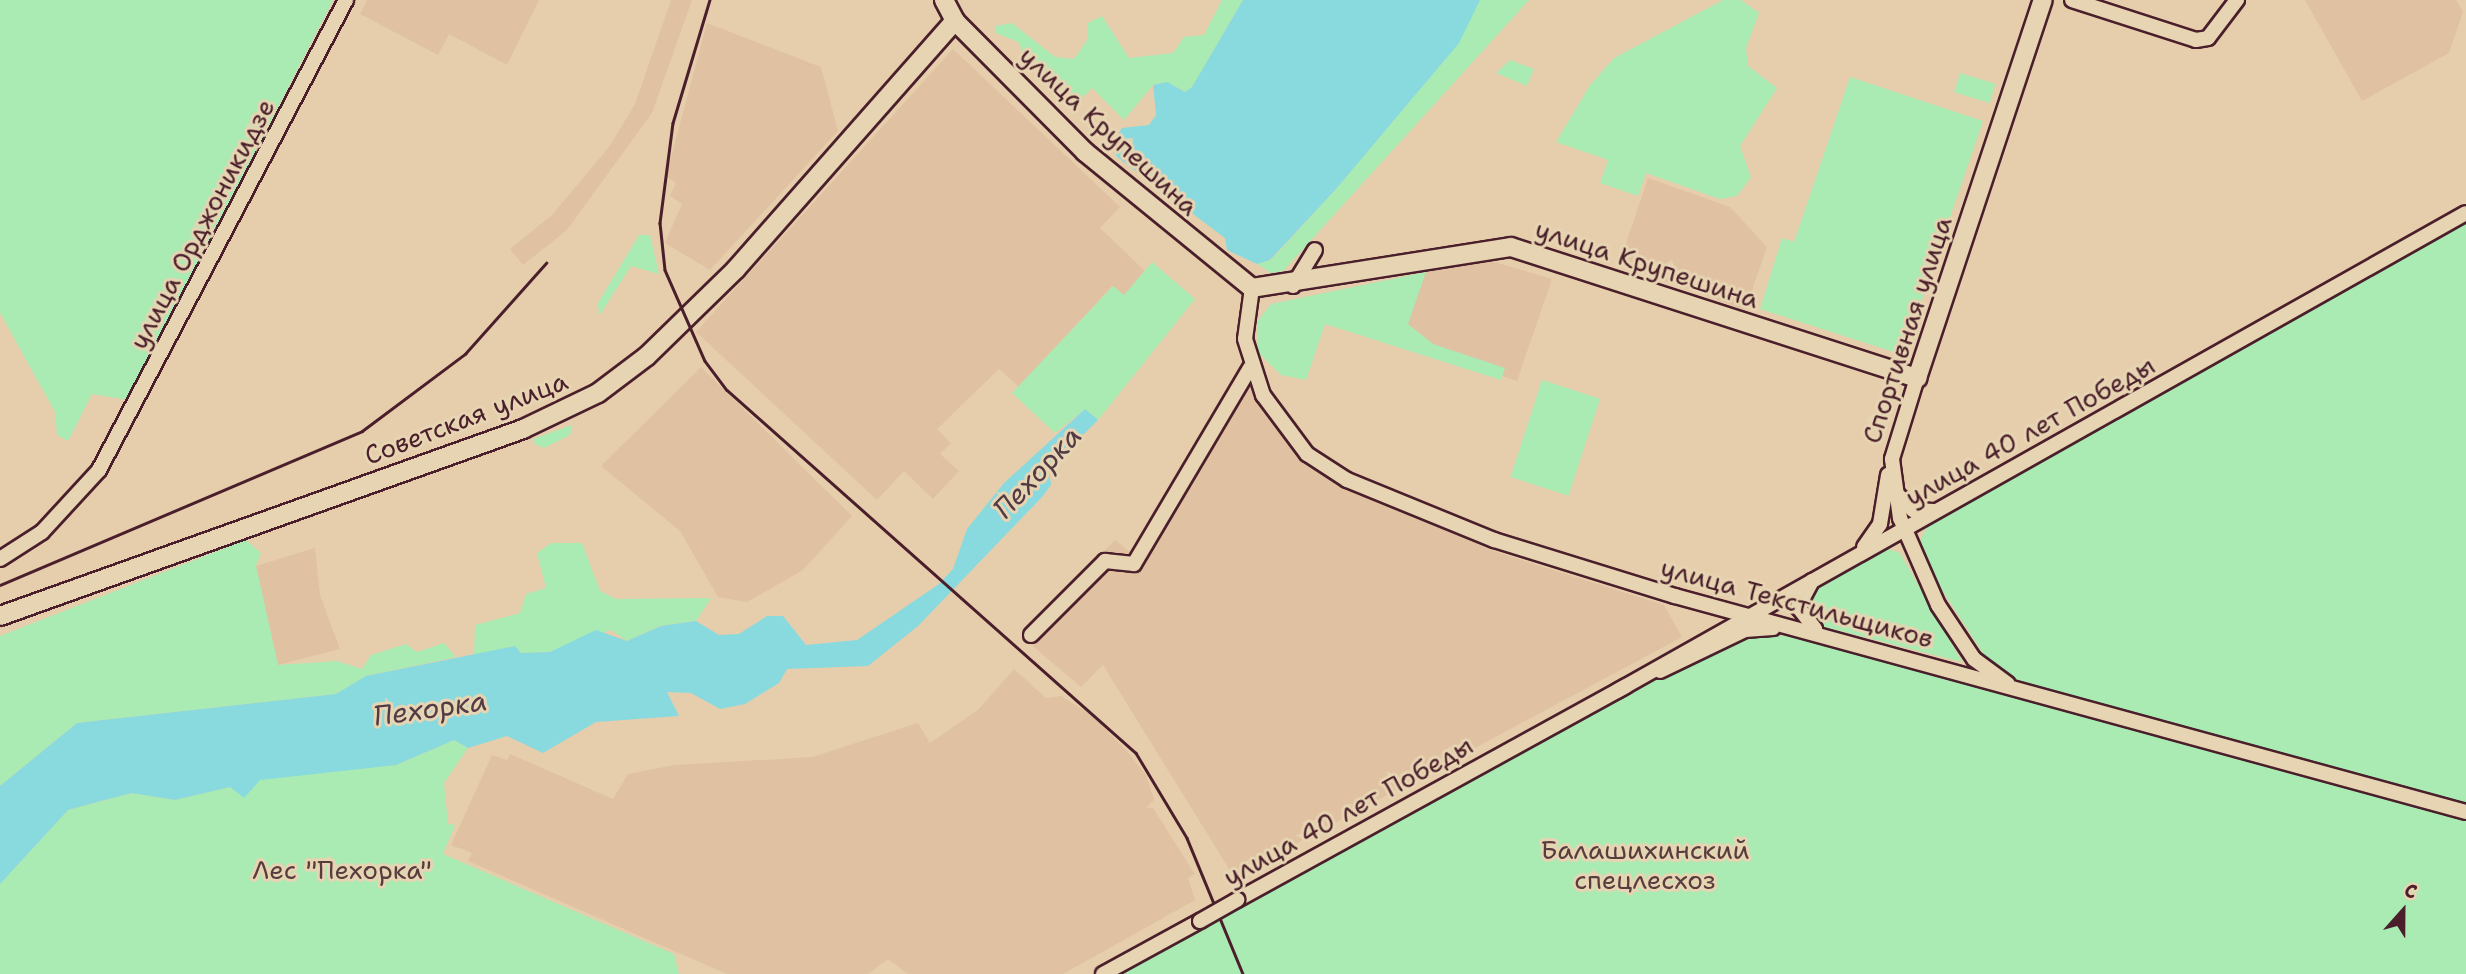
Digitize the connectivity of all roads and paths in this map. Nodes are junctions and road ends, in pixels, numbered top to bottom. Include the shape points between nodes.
1 (346, 0) edge
2 (944, 0) edge
3 (2043, 0) edge
4 (2072, 0) edge
5 (2237, 0) edge
6 (956, 21) junction
7 (2466, 213) edge
8 (1315, 250) dead end
9 (1293, 286) junction
10 (1252, 288) junction
11 (1250, 368) junction
12 (1917, 378) junction
13 (1892, 458) junction
14 (1892, 482) junction
15 (1944, 508) junction
16 (1903, 529) junction
17 (1855, 555) junction
18 (0, 559) edge
19 (1916, 564) junction
20 (1818, 575) junction
21 (1704, 604) junction
22 (1743, 615) junction
23 (0, 617) edge
24 (1820, 632) junction
25 (1031, 635) dead end
26 (1684, 648) junction
27 (1974, 659) junction
28 (1958, 672) junction
29 (2014, 689) junction
30 (1617, 691) junction
31 (2466, 812) edge
32 (1103, 974) edge

1 - 18 street, улица Орджоникидзе via 99,470 42,533
2 - 6 main road
3 - 12 main road, Спортивная улица
4 - 5 street via 2196,40 2208,38
6 - 10 main road, улица Крупешина via 1085,152
6 - 23 main road, Советская улица via 736,270 648,356 598,393 523,429
7 - 15 street, улица 40 лет Победы
8 - 9 street
9 - 10 main road, улица Крупешина
9 - 12 main road, улица Крупешина via 1511,247
10 - 11 street, улица Текстильщиков via 1245,339
11 - 21 street, улица Текстильщиков via 1283,427 1307,454 1347,480 1494,540
11 - 25 street via 1134,564 1105,561
12 - 13 street, Спортивная улица
13 - 14 street, Спортивная улица
13 - 17 street via 1880,524
14 - 15 street via 1913,510
14 - 16 street, Спортивная улица
15 - 16 street, улица 40 лет Победы
15 - 19 street via 1918,531
16 - 17 street, улица 40 лет Победы
16 - 19 street, Спортивная улица
17 - 19 street via 1891,545
17 - 20 street, улица 40 лет Победы
19 - 27 street, Спортивная улица
20 - 22 street, улица 40 лет Победы
20 - 24 street via 1798,607
21 - 22 street, улица Текстильщиков
21 - 26 street via 1706,628
22 - 24 street, улица Текстильщиков
22 - 26 street, улица 40 лет Победы
24 - 28 street, улица Текстильщиков
24 - 30 street, улица 40 лет Победы via 1745,629
26 - 30 street, улица 40 лет Победы
27 - 28 street via 1970,672
27 - 29 street, Спортивная улица
28 - 29 street, улица Текстильщиков
29 - 31 street, улица Текстильщиков
30 - 32 street, улица 40 лет Победы, bridge

